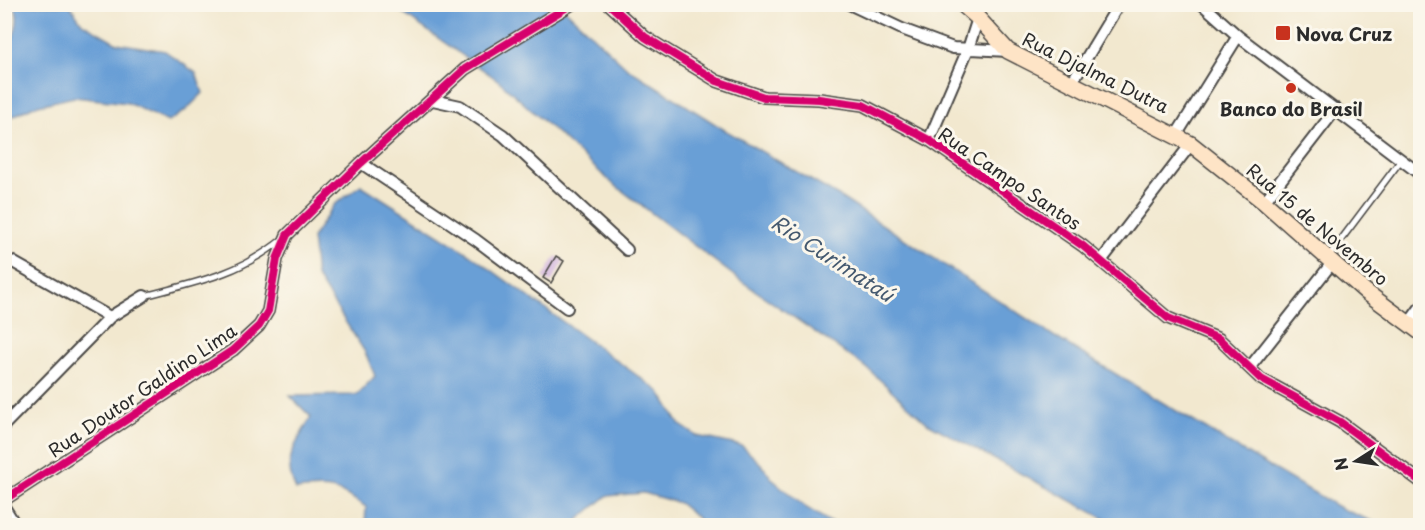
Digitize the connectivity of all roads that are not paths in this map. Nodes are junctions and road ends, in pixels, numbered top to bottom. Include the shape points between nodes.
1 (609, 4) edge
2 (849, 4) edge
3 (962, 4) edge
4 (1119, 4) edge
5 (1202, 4) edge
6 (568, 8) edge
7 (863, 8) edge
8 (978, 18) junction
9 (1238, 36) junction
10 (968, 50) junction
11 (1008, 51) junction
12 (1072, 82) junction
13 (433, 100) junction
14 (1336, 109) junction
15 (1177, 134) junction
16 (928, 140) junction
17 (1191, 144) junction
18 (1401, 160) junction
19 (361, 163) junction
20 (1420, 174) edge
21 (1264, 202) junction
22 (287, 235) junction
23 (627, 249) dead end
24 (4, 257) edge
25 (1101, 261) junction
26 (1330, 261) junction
27 (144, 296) joint
28 (567, 308) dead end
29 (1420, 308) edge
30 (110, 317) junction
31 (1414, 327) edge
32 (1250, 367) junction
33 (4, 425) edge
34 (1420, 481) edge
35 (4, 485) edge
36 (8, 497) edge
37 (4, 507) edge
38 (16, 525) edge

1 - 16 street, Rua Campo Santos via 645,37 724,84 764,97 863,105
2 - 7 street
3 - 8 main road, Rua Djalma Dutra
4 - 12 street
5 - 9 street
6 - 13 street, Rua Doutor Galdino Lima via 481,57
7 - 10 street via 932,41
8 - 10 street
8 - 11 main road, Rua Djalma Dutra
9 - 14 street
9 - 15 street
10 - 11 street
10 - 16 street
11 - 12 main road, Rua Djalma Dutra
12 - 15 main road, Rua Djalma Dutra
13 - 19 street, Rua Doutor Galdino Lima
13 - 23 street via 460,106 503,135
14 - 18 street
14 - 21 street
15 - 17 main road, Rua Djalma Dutra
16 - 25 street, Rua Campo Santos
17 - 21 main road, Rua 15 de Novembro
17 - 25 street
18 - 20 street
18 - 26 lane
19 - 22 street, Rua Doutor Galdino Lima
19 - 28 street via 476,240
21 - 26 main road, Rua 15 de Novembro
22 - 27 lane via 236,270
22 - 36 street, Rua Doutor Galdino Lima via 277,259 268,311 253,333 233,350
24 - 30 street
25 - 32 street, Rua Campo Santos via 1168,318 1219,339
26 - 31 main road, Rua 15 de Novembro
26 - 32 street
27 - 30 street
29 - 31 street
30 - 33 street
32 - 34 street, Rua Campo Santos via 1269,383 1340,422
35 - 36 street
37 - 38 street

